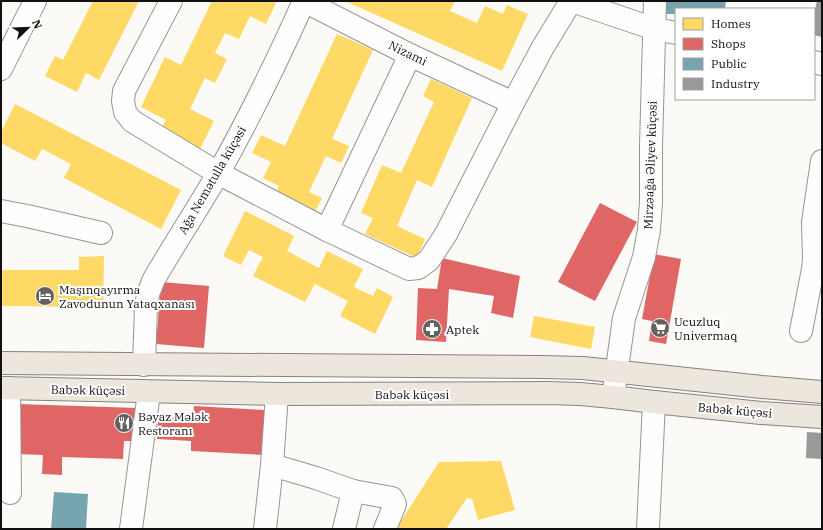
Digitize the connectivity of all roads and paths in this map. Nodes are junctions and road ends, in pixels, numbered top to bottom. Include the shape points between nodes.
1 (35, 1) edge
2 (171, 1) edge
3 (304, 1) edge
4 (572, 1) edge
5 (656, 1) edge
6 (655, 29) junction
7 (675, 33) edge
8 (410, 55) junction
9 (2, 62) edge
10 (512, 103) junction
11 (822, 161) edge
12 (218, 173) junction
13 (1, 211) edge
14 (327, 230) junction
15 (101, 233) dead end
16 (801, 331) dead end
17 (1, 363) edge
18 (144, 365) junction
19 (617, 372) junction
20 (5, 388) edge
21 (149, 392) junction
22 (822, 392) edge
23 (277, 394) junction
24 (613, 397) junction
25 (654, 402) junction
26 (822, 417) edge
27 (272, 465) junction
28 (353, 491) junction
29 (10, 493) dead end
30 (131, 529) edge
31 (265, 529) edge
32 (344, 529) edge
33 (385, 529) edge
34 (648, 529) edge

1 - 9 street
2 - 12 street via 124,92 125,112 132,121
3 - 8 street, Nizami
3 - 12 street, Ağa Nemətulla küçəsi via 263,88
4 - 6 street
4 - 10 street
5 - 6 street, Mirzəağa Əliyev küçəsi
6 - 7 street
6 - 19 street, Mirzəağa Əliyev küçəsi via 649,230 644,257 624,318
8 - 10 street, Nizami
8 - 14 street
10 - 14 street via 446,234 429,260 418,268 409,269
11 - 16 street via 813,222 814,269
12 - 14 street
12 - 18 street, Ağa Nemətulla küçəsi via 154,278 146,307
13 - 15 street
17 - 18 main road
18 - 19 main road via 542,367
19 - 22 main road
19 - 24 street, Mirzəağa Əliyev küçəsi
20 - 21 main road, Babək küçəsi
20 - 29 street
21 - 23 main road, Babək küçəsi
21 - 30 street
23 - 24 main road, Babək küçəsi via 548,393
23 - 27 street
24 - 25 main road, Babək küçəsi
25 - 26 main road, Babək küçəsi
25 - 34 street
27 - 28 street
27 - 31 street
28 - 32 street
28 - 33 street via 392,498 395,504

